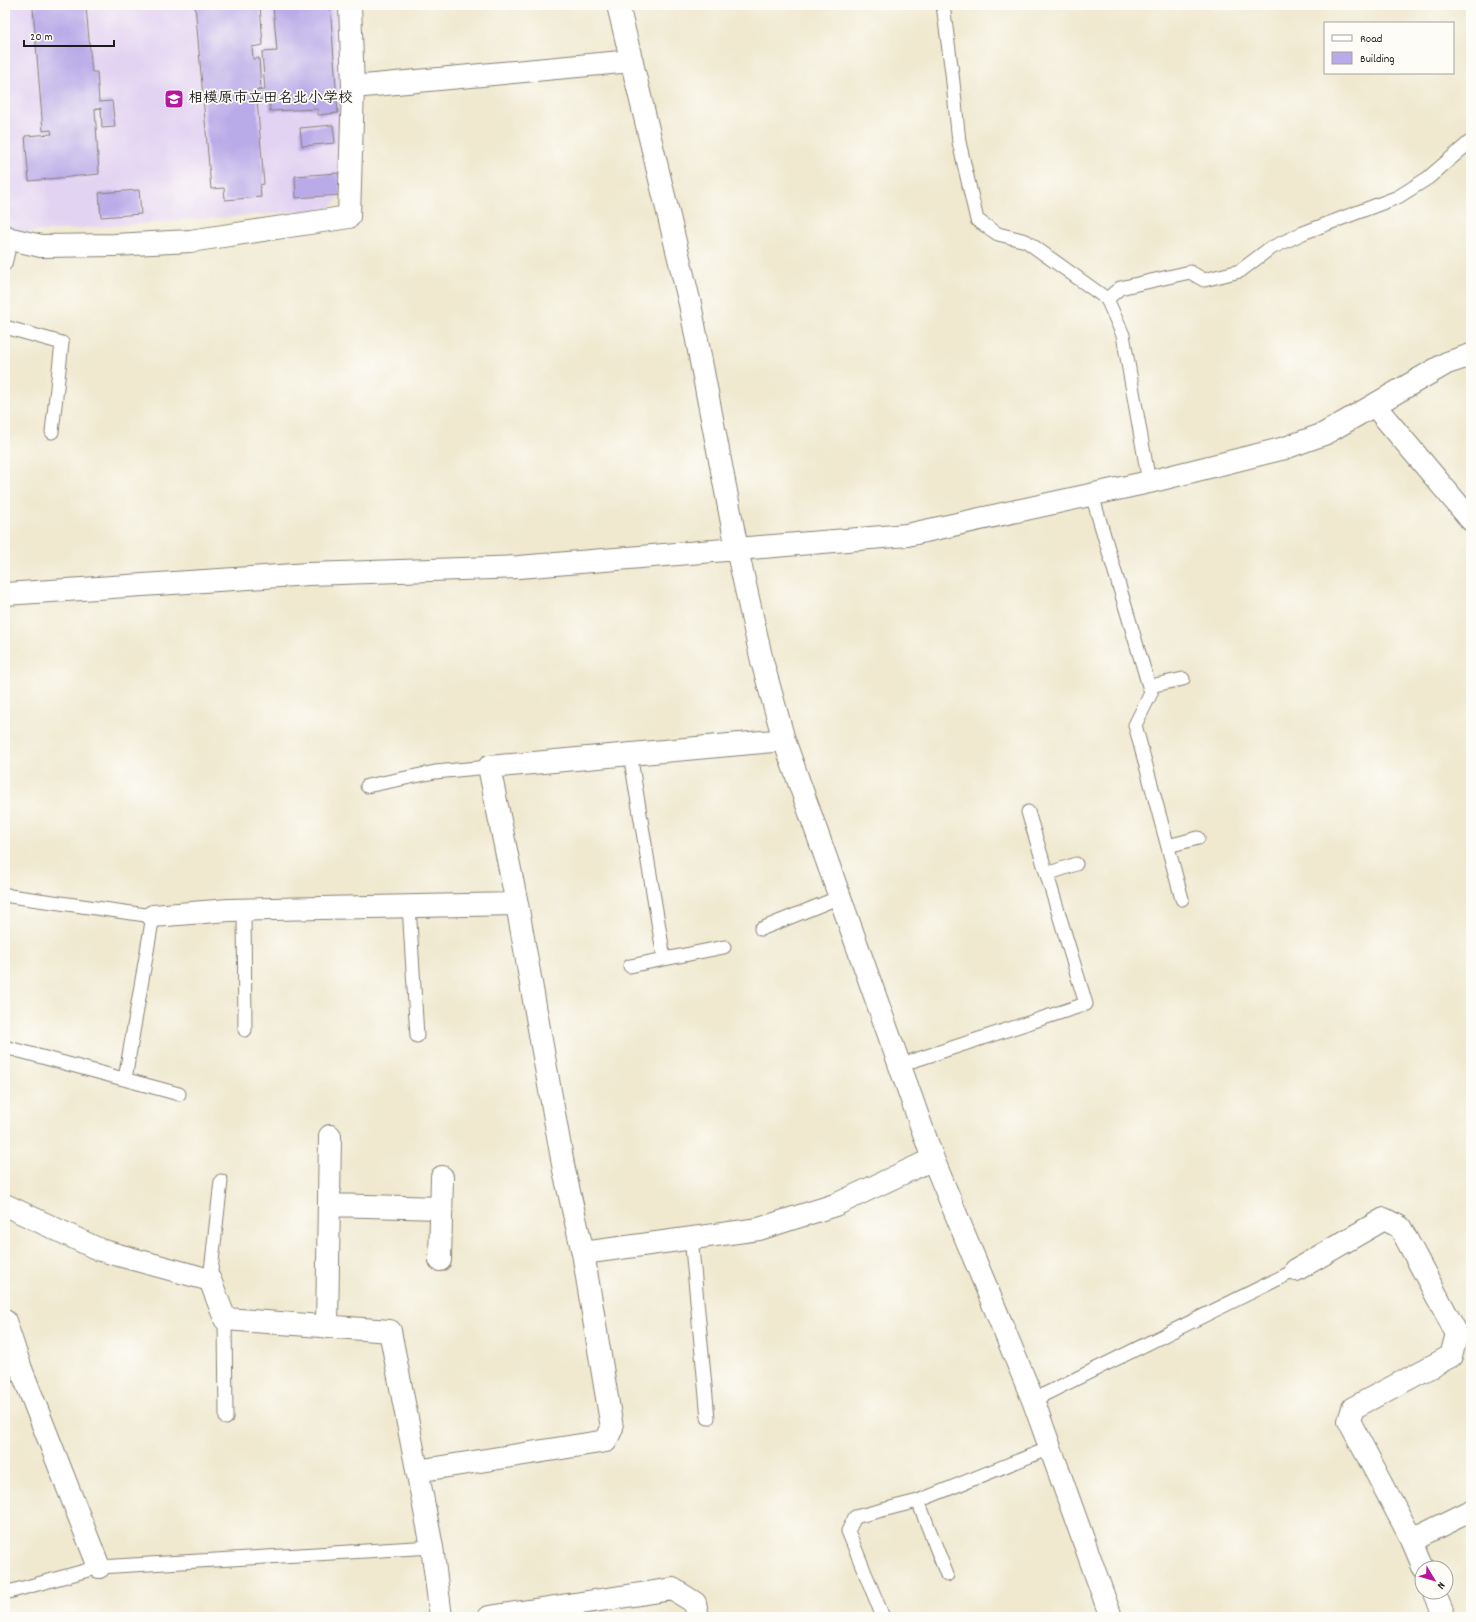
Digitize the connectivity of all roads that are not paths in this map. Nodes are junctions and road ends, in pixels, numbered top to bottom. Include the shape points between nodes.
1 (350, 5) edge
2 (618, 5) edge
3 (943, 5) edge
4 (632, 61) junction
5 (353, 87) junction
6 (1471, 141) edge
7 (8, 237) edge
8 (5, 264) edge
9 (1107, 299) junction
10 (5, 328) edge
11 (1471, 355) edge
12 (1374, 405) junction
13 (52, 432) dead end
14 (1149, 482) junction
15 (1092, 495) junction
16 (1471, 520) edge
17 (736, 549) junction
18 (5, 594) edge
19 (1183, 679) dead end
20 (1150, 686) junction
21 (784, 740) junction
22 (630, 754) junction
23 (489, 767) junction
24 (367, 786) dead end
25 (1028, 812) dead end
26 (1198, 838) dead end
27 (1168, 846) junction
28 (1076, 864) dead end
29 (1047, 874) junction
30 (5, 894) edge
31 (840, 897) junction
32 (1182, 899) dead end
33 (517, 904) junction
34 (409, 906) junction
35 (244, 910) junction
36 (153, 916) junction
37 (761, 928) dead end
38 (724, 947) dead end
39 (664, 958) junction
40 (630, 966) dead end
41 (245, 1030) dead end
42 (417, 1036) dead end
43 (5, 1047) edge
44 (900, 1066) junction
45 (125, 1079) junction
46 (179, 1094) dead end
47 (330, 1136) dead end
48 (934, 1159) junction
49 (442, 1177) dead end
50 (221, 1181) dead end
51 (5, 1205) edge
52 (329, 1205) junction
53 (441, 1208) junction
54 (691, 1237) junction
55 (583, 1253) junction
56 (440, 1260) dead end
57 (1296, 1270) joint
58 (210, 1280) junction
59 (225, 1319) junction
60 (5, 1321) edge
61 (327, 1326) junction
62 (1033, 1400) junction
63 (226, 1418) dead end
64 (708, 1418) dead end
65 (1050, 1448) junction
66 (417, 1472) junction
67 (918, 1501) junction
68 (1471, 1511) edge
69 (1412, 1540) junction
70 (432, 1547) junction
71 (1421, 1560) edge
72 (99, 1567) junction
73 (947, 1575) dead end
74 (5, 1593) edge
75 (1438, 1600) edge
76 (441, 1617) edge
77 (489, 1617) edge
78 (698, 1617) edge
79 (883, 1617) edge
80 (1111, 1617) edge
81 (1445, 1617) edge

1 - 5 street
2 - 4 street
3 - 9 lane via 959,142 977,220 998,234 1026,241
4 - 5 street
4 - 17 street via 690,304
5 - 7 street via 349,216 190,241 114,246 42,246
6 - 9 lane via 1428,178 1398,197 1303,233 1269,249 1240,271 1204,280 1190,272 1120,288
7 - 8 lane
9 - 14 lane via 1123,335
10 - 13 lane via 62,343
11 - 12 street via 1447,363
12 - 14 street via 1324,434 1285,448
12 - 16 street
14 - 15 street
15 - 17 street via 907,535
15 - 20 lane
17 - 18 street via 518,567 309,574
17 - 21 street via 762,661
19 - 20 lane
20 - 27 lane via 1151,693 1135,725
21 - 22 street
21 - 31 street
22 - 23 street
22 - 39 lane
23 - 24 lane via 435,772
23 - 33 street
25 - 29 lane
26 - 27 lane
27 - 32 lane
28 - 29 lane
29 - 44 lane via 1086,1004
30 - 36 lane
31 - 37 lane
31 - 44 street
33 - 34 street
33 - 55 street via 564,1170
34 - 35 street
34 - 42 lane
35 - 36 street
35 - 41 lane
36 - 45 lane
38 - 39 lane
39 - 40 lane
43 - 45 lane
44 - 48 street
45 - 46 lane
47 - 52 street
48 - 54 street via 836,1205 759,1229
48 - 62 street
49 - 53 street
50 - 58 lane
51 - 58 street via 100,1250
52 - 53 street
52 - 61 street
53 - 56 street
54 - 55 street
54 - 64 lane
55 - 66 street via 612,1428 606,1441
57 - 62 lane
57 - 69 street via 1384,1219 1400,1226 1457,1334 1451,1356 1353,1408 1349,1421
58 - 59 street
59 - 61 street
59 - 63 lane
60 - 72 street via 21,1369
61 - 66 street via 390,1332
62 - 65 street
65 - 67 lane
65 - 80 street
66 - 70 street
67 - 73 lane
67 - 79 lane via 855,1517 848,1531
68 - 69 street
69 - 71 street
70 - 72 lane
70 - 76 street
72 - 74 lane
75 - 81 street
77 - 78 street via 673,1589 695,1603

